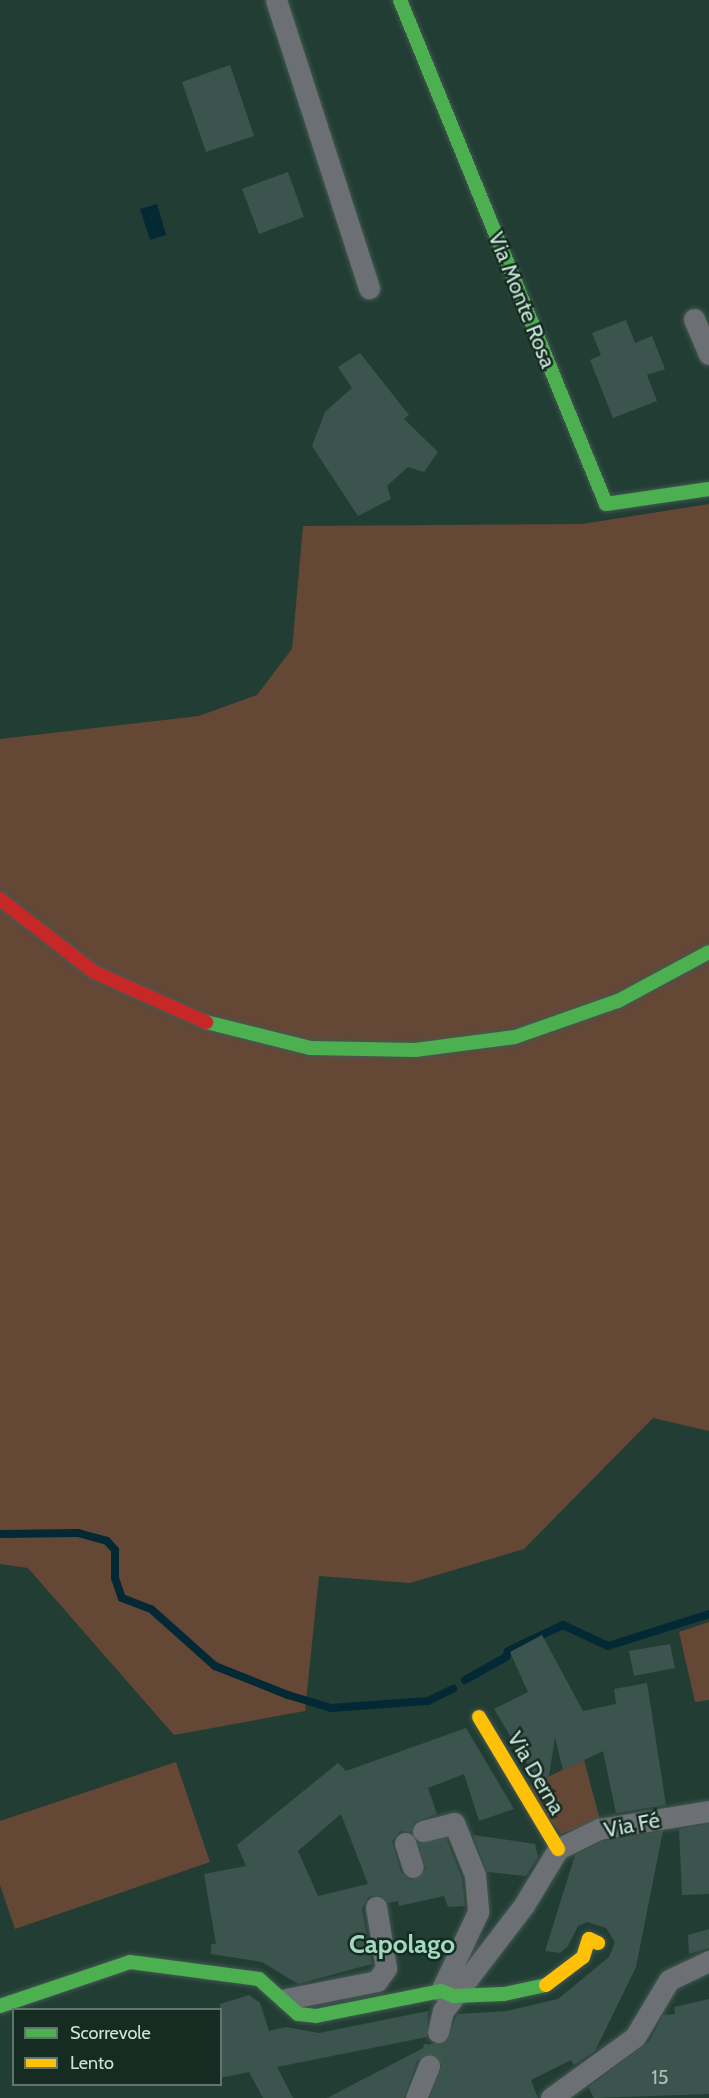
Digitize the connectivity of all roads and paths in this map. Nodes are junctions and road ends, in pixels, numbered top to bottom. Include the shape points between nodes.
1 (276, 0) edge
2 (400, 0) edge
3 (369, 288) dead end
4 (694, 320) dead end
5 (709, 354) edge
6 (709, 489) edge
7 (0, 899) edge
8 (709, 952) edge
9 (479, 1717) dead end
10 (709, 1811) edge
11 (558, 1849) junction
12 (413, 1867) dead end
13 (376, 1907) dead end
14 (598, 1943) dead end
15 (709, 1961) edge
16 (447, 1994) junction
17 (286, 1999) junction
18 (0, 2006) edge
19 (438, 2032) tunnel mouth
20 (429, 2066) tunnel mouth
21 (416, 2098) edge
22 (551, 2098) edge

1 - 3 street
2 - 6 street, Via Monte Rosa via 606,504
4 - 5 street
7 - 8 street via 94,972 204,1021 310,1048 415,1050 515,1037 618,1001
9 - 11 street, Via Derna
10 - 11 street, Via Fé via 599,1829
11 - 16 street via 524,1905
12 - 16 street via 414,1837 454,1822 475,1875 478,1912
13 - 17 street via 386,1968 377,1981
14 - 16 street via 590,1939 583,1957 544,1986 504,1994
15 - 22 street via 669,1980 634,2037
16 - 17 street via 316,2016 298,2014
16 - 19 street
17 - 18 street via 268,1983 178,1964 130,1962
20 - 21 street

